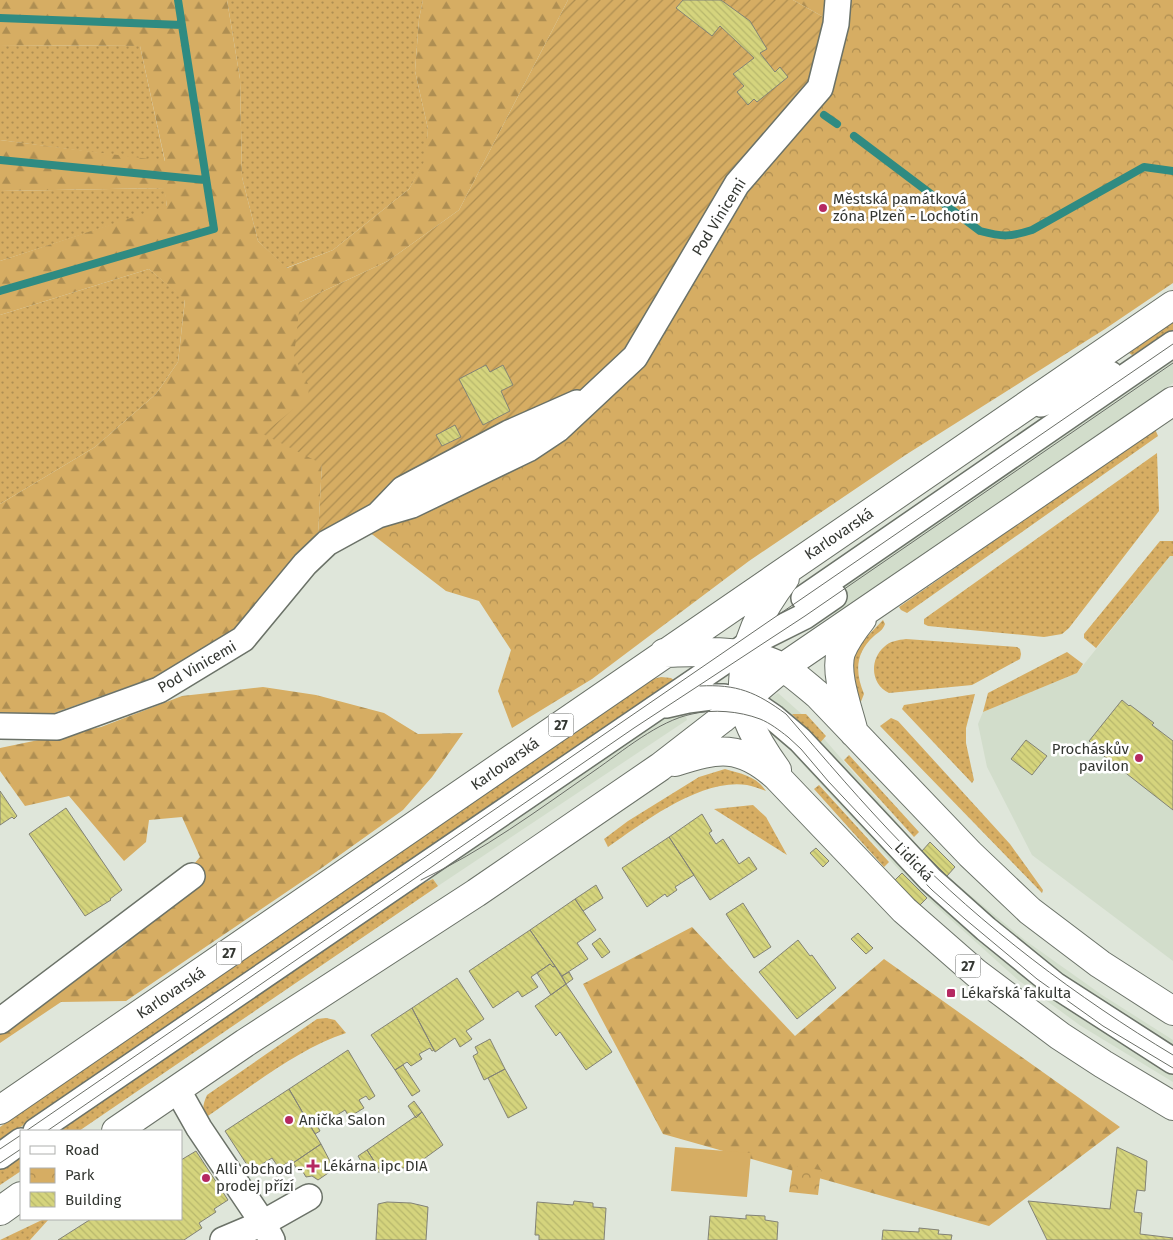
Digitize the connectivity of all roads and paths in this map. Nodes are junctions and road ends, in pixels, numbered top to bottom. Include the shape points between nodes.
1 (838, 0) edge
2 (1173, 305) edge
3 (1170, 353) edge
4 (1173, 401) edge
5 (1011, 417) junction
6 (796, 563) junction
7 (834, 596) junction
8 (881, 600) junction
9 (745, 647) junction
10 (664, 653) junction
11 (782, 668) junction
12 (743, 701) junction
13 (653, 708) junction
14 (0, 726) edge
15 (855, 734) junction
16 (660, 767) junction
17 (791, 792) junction
18 (192, 876) dead end
19 (1173, 1011) edge
20 (0, 1021) edge
21 (1173, 1061) edge
22 (177, 1089) junction
23 (1173, 1106) edge
24 (0, 1110) edge
25 (37, 1130) edge
26 (117, 1130) edge
27 (20, 1143) edge
28 (0, 1156) edge
29 (20, 1197) edge
30 (309, 1197) dead end
31 (0, 1211) edge
32 (267, 1231) edge
33 (223, 1240) edge

1 - 14 street, Pod Vinicemi via 836,24 820,88 737,184 635,358 558,429 528,449 412,505 378,515 327,544 305,564 243,639 159,690 57,727
2 - 5 main road, Karlovarská
3 - 5 street, Karlovarská
3 - 7 street
3 - 9 street
4 - 8 main road
5 - 6 main road, Karlovarská
6 - 9 main road via 771,597
6 - 10 main road, Karlovarská
7 - 9 street via 805,616
7 - 11 street
8 - 11 main road
8 - 15 main road via 861,620 841,654 839,671
9 - 10 main road via 726,652
9 - 11 main road
9 - 12 main road
9 - 13 street
10 - 24 main road, Karlovarská / 27
11 - 12 main road
11 - 15 main road via 818,695
12 - 13 street, Lidická via 711,697
12 - 16 main road
12 - 17 main road via 747,719 763,751
12 - 21 street, Lidická via 751,702 773,717 800,740 930,879 986,928 1055,984
13 - 25 street
15 - 19 main road via 970,854 1030,911 1100,964
16 - 17 main road via 710,752 736,752 763,764
16 - 22 main road via 476,893
17 - 23 main road, 27 via 904,910 976,974 1060,1036
18 - 20 street
22 - 26 main road
22 - 32 street
27 - 28 street
29 - 31 main road
30 - 32 street
32 - 33 street

